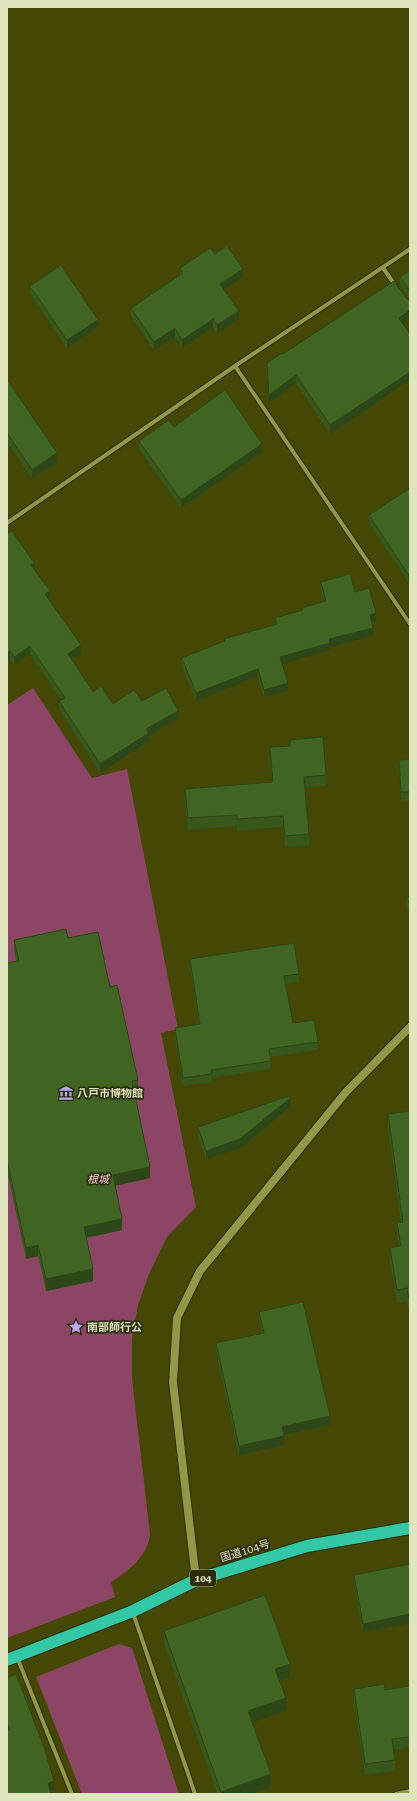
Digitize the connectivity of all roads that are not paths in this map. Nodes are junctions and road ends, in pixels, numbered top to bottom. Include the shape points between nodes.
1 (410, 249) edge
2 (383, 268) junction
3 (396, 287) edge
4 (235, 366) junction
5 (7, 523) edge
6 (410, 624) edge
7 (410, 1027) edge
8 (410, 1528) edge
9 (196, 1580) junction
10 (133, 1611) junction
11 (12, 1658) edge
12 (410, 1791) edge
13 (72, 1794) edge
14 (195, 1794) edge
15 (396, 1794) edge

1 - 2 street
2 - 3 street
2 - 4 street
4 - 5 street
4 - 6 street
7 - 9 street via 346,1092 200,1271 176,1318 173,1382
8 - 9 highway, 国道104号 / 104 via 308,1546
9 - 10 highway, 国道104号 / 104
10 - 11 highway, 国道104号 / 104
10 - 14 street
11 - 13 street
12 - 15 street

